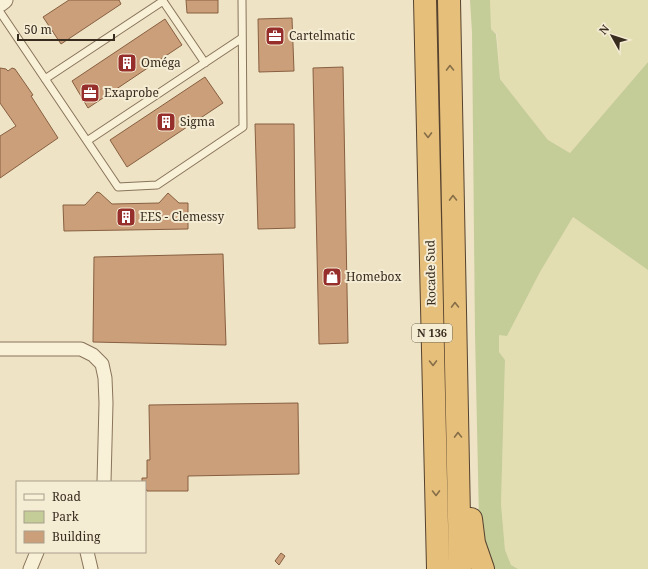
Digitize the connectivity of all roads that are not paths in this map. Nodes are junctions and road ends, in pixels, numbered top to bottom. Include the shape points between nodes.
1 (4, 0) edge
2 (242, 0) edge
3 (425, 0) edge
4 (449, 0) edge
5 (0, 3) edge
6 (0, 12) edge
7 (242, 38) junction
8 (205, 63) junction
9 (45, 79) junction
10 (87, 141) junction
11 (0, 350) edge
12 (458, 474) junction
13 (104, 481) edge
14 (37, 553) edge
15 (87, 553) edge
16 (30, 569) edge
17 (91, 569) edge
18 (438, 569) edge
19 (460, 569) edge
20 (483, 569) edge

1 - 5 street
2 - 7 lane
3 -> 18 highway, Rocade Sud / N 136
12 -> 4 highway, Rocade Sud / N 136
6 - 9 lane
7 - 8 lane
7 - 10 lane via 243,127 156,186 118,187
8 - 9 lane via 163,1
8 - 10 lane
9 - 10 lane
11 - 13 street via 81,349 94,355 102,364 106,403
12 - 19 highway, Rocade Sud / N 136
12 - 20 highway via 469,496 474,543
14 - 16 street
15 - 17 street

